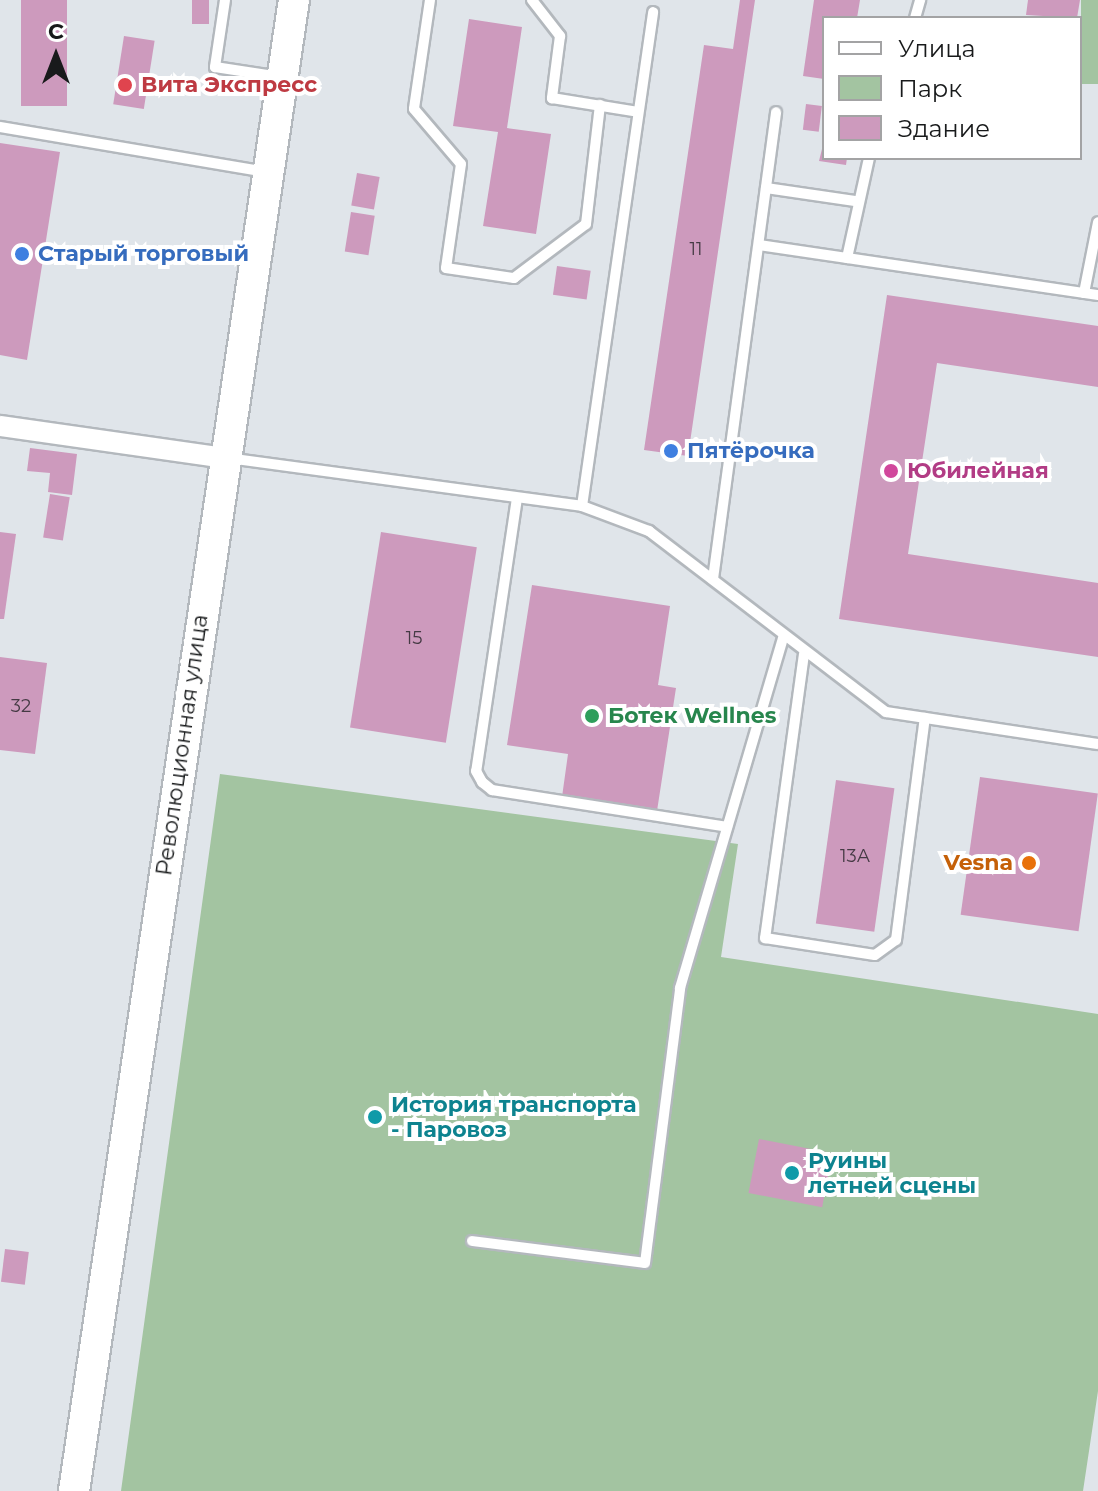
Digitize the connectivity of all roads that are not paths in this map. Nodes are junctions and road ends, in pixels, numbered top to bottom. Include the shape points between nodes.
1 (225, 0) edge
2 (294, 0) edge
3 (430, 0) edge
4 (532, 0) edge
5 (653, 12) dead end
6 (282, 78) junction
7 (600, 105) junction
8 (638, 112) junction
9 (776, 112) dead end
10 (0, 127) edge
11 (868, 160) edge
12 (269, 172) junction
13 (766, 188) junction
14 (855, 201) junction
15 (1098, 222) edge
16 (759, 245) junction
17 (847, 258) junction
18 (1084, 293) junction
19 (1098, 295) edge
20 (0, 426) edge
21 (225, 458) junction
22 (517, 498) junction
23 (582, 506) junction
24 (713, 579) junction
25 (783, 638) junction
26 (804, 654) junction
27 (925, 718) junction
28 (1098, 744) edge
29 (727, 827) junction
30 (472, 1241) dead end
31 (74, 1491) edge

1 - 6 lane via 215,67
2 - 6 main road, Революционная улица
3 - 7 lane via 414,109 461,164 446,268 514,278 586,224
4 - 7 lane via 560,36 552,98
5 - 8 lane
6 - 12 main road, Революционная улица
7 - 8 lane
8 - 23 lane
9 - 13 lane
10 - 12 lane
11 - 14 lane
12 - 21 main road, Революционная улица
13 - 14 lane
13 - 16 lane
14 - 17 lane
15 - 18 lane
16 - 17 lane
16 - 24 lane
17 - 18 lane
18 - 19 lane
20 - 21 street
21 - 22 lane
21 - 31 main road, Революционная улица
22 - 23 lane
22 - 29 lane via 476,771 482,782 492,790
23 - 24 lane via 649,531
24 - 25 lane
25 - 26 lane
25 - 29 lane
26 - 27 lane via 886,712
26 - 27 lane via 765,938 875,955 896,940
27 - 28 lane
29 - 30 lane via 680,988 645,1263

